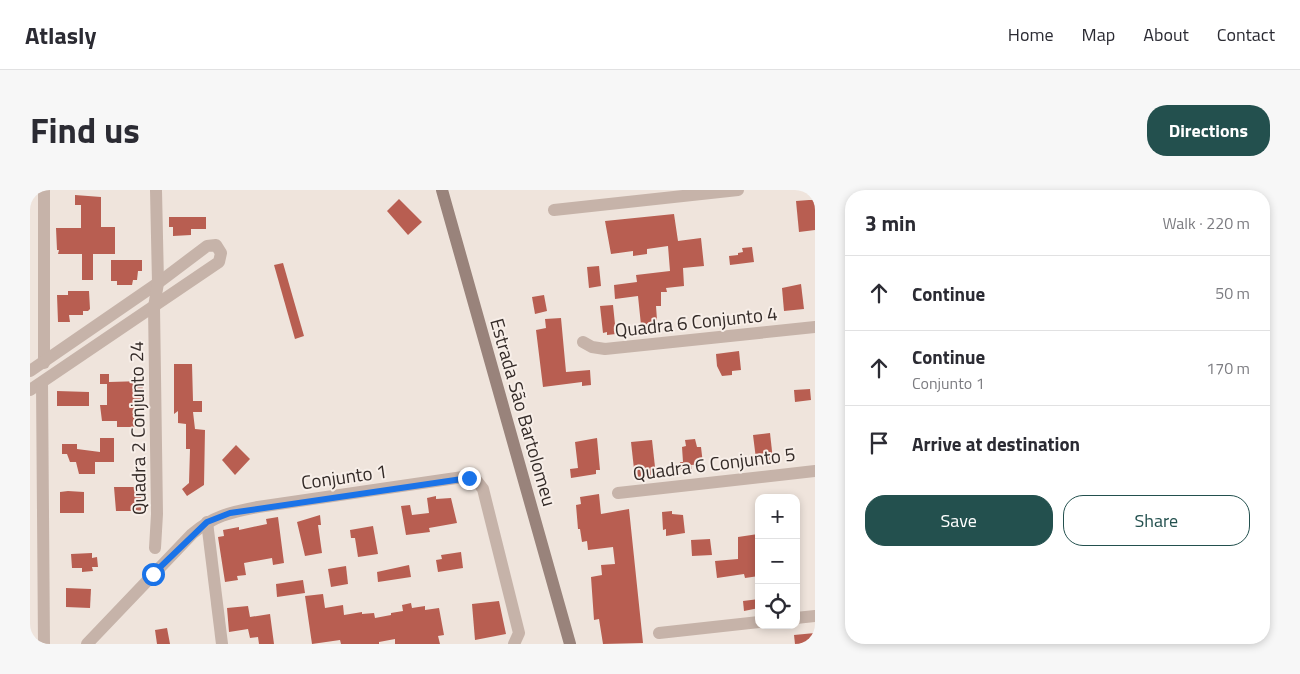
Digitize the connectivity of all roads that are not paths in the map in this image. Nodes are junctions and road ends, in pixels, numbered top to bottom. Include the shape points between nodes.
1 (44, 190) edge
2 (156, 190) edge
3 (442, 190) edge
4 (738, 190) edge
5 (554, 210) dead end
6 (158, 283) junction
7 (154, 306) junction
8 (815, 327) edge
9 (582, 342) dead end
10 (44, 363) junction
11 (30, 371) edge
12 (42, 383) junction
13 (30, 390) edge
14 (815, 471) edge
15 (618, 493) dead end
16 (207, 522) junction
17 (155, 548) dead end
18 (815, 616) edge
19 (800, 618) edge
20 (755, 622) edge
21 (659, 634) dead end
22 (517, 638) edge
23 (44, 644) edge
24 (87, 644) edge
25 (222, 644) edge
26 (570, 644) edge

1 - 10 street
2 - 6 street, Quadra 2 Conjunto 24
3 - 26 street, Estrada São Bartolomeu
4 - 5 street
6 - 7 street, Quadra 2 Conjunto 24
6 - 7 street via 208,246 216,245 221,253 219,262
6 - 10 street
7 - 12 street
7 - 17 street, Quadra 2 Conjunto 24
8 - 9 street, Quadra 6 Conjunto 4 via 605,349
10 - 11 street
12 - 13 street
12 - 23 street
14 - 15 street, Quadra 6 Conjunto 5
16 - 22 street, Conjunto 1 via 258,507 464,477 476,480 483,489
16 - 24 street
16 - 25 street
18 - 19 street
20 - 21 street

